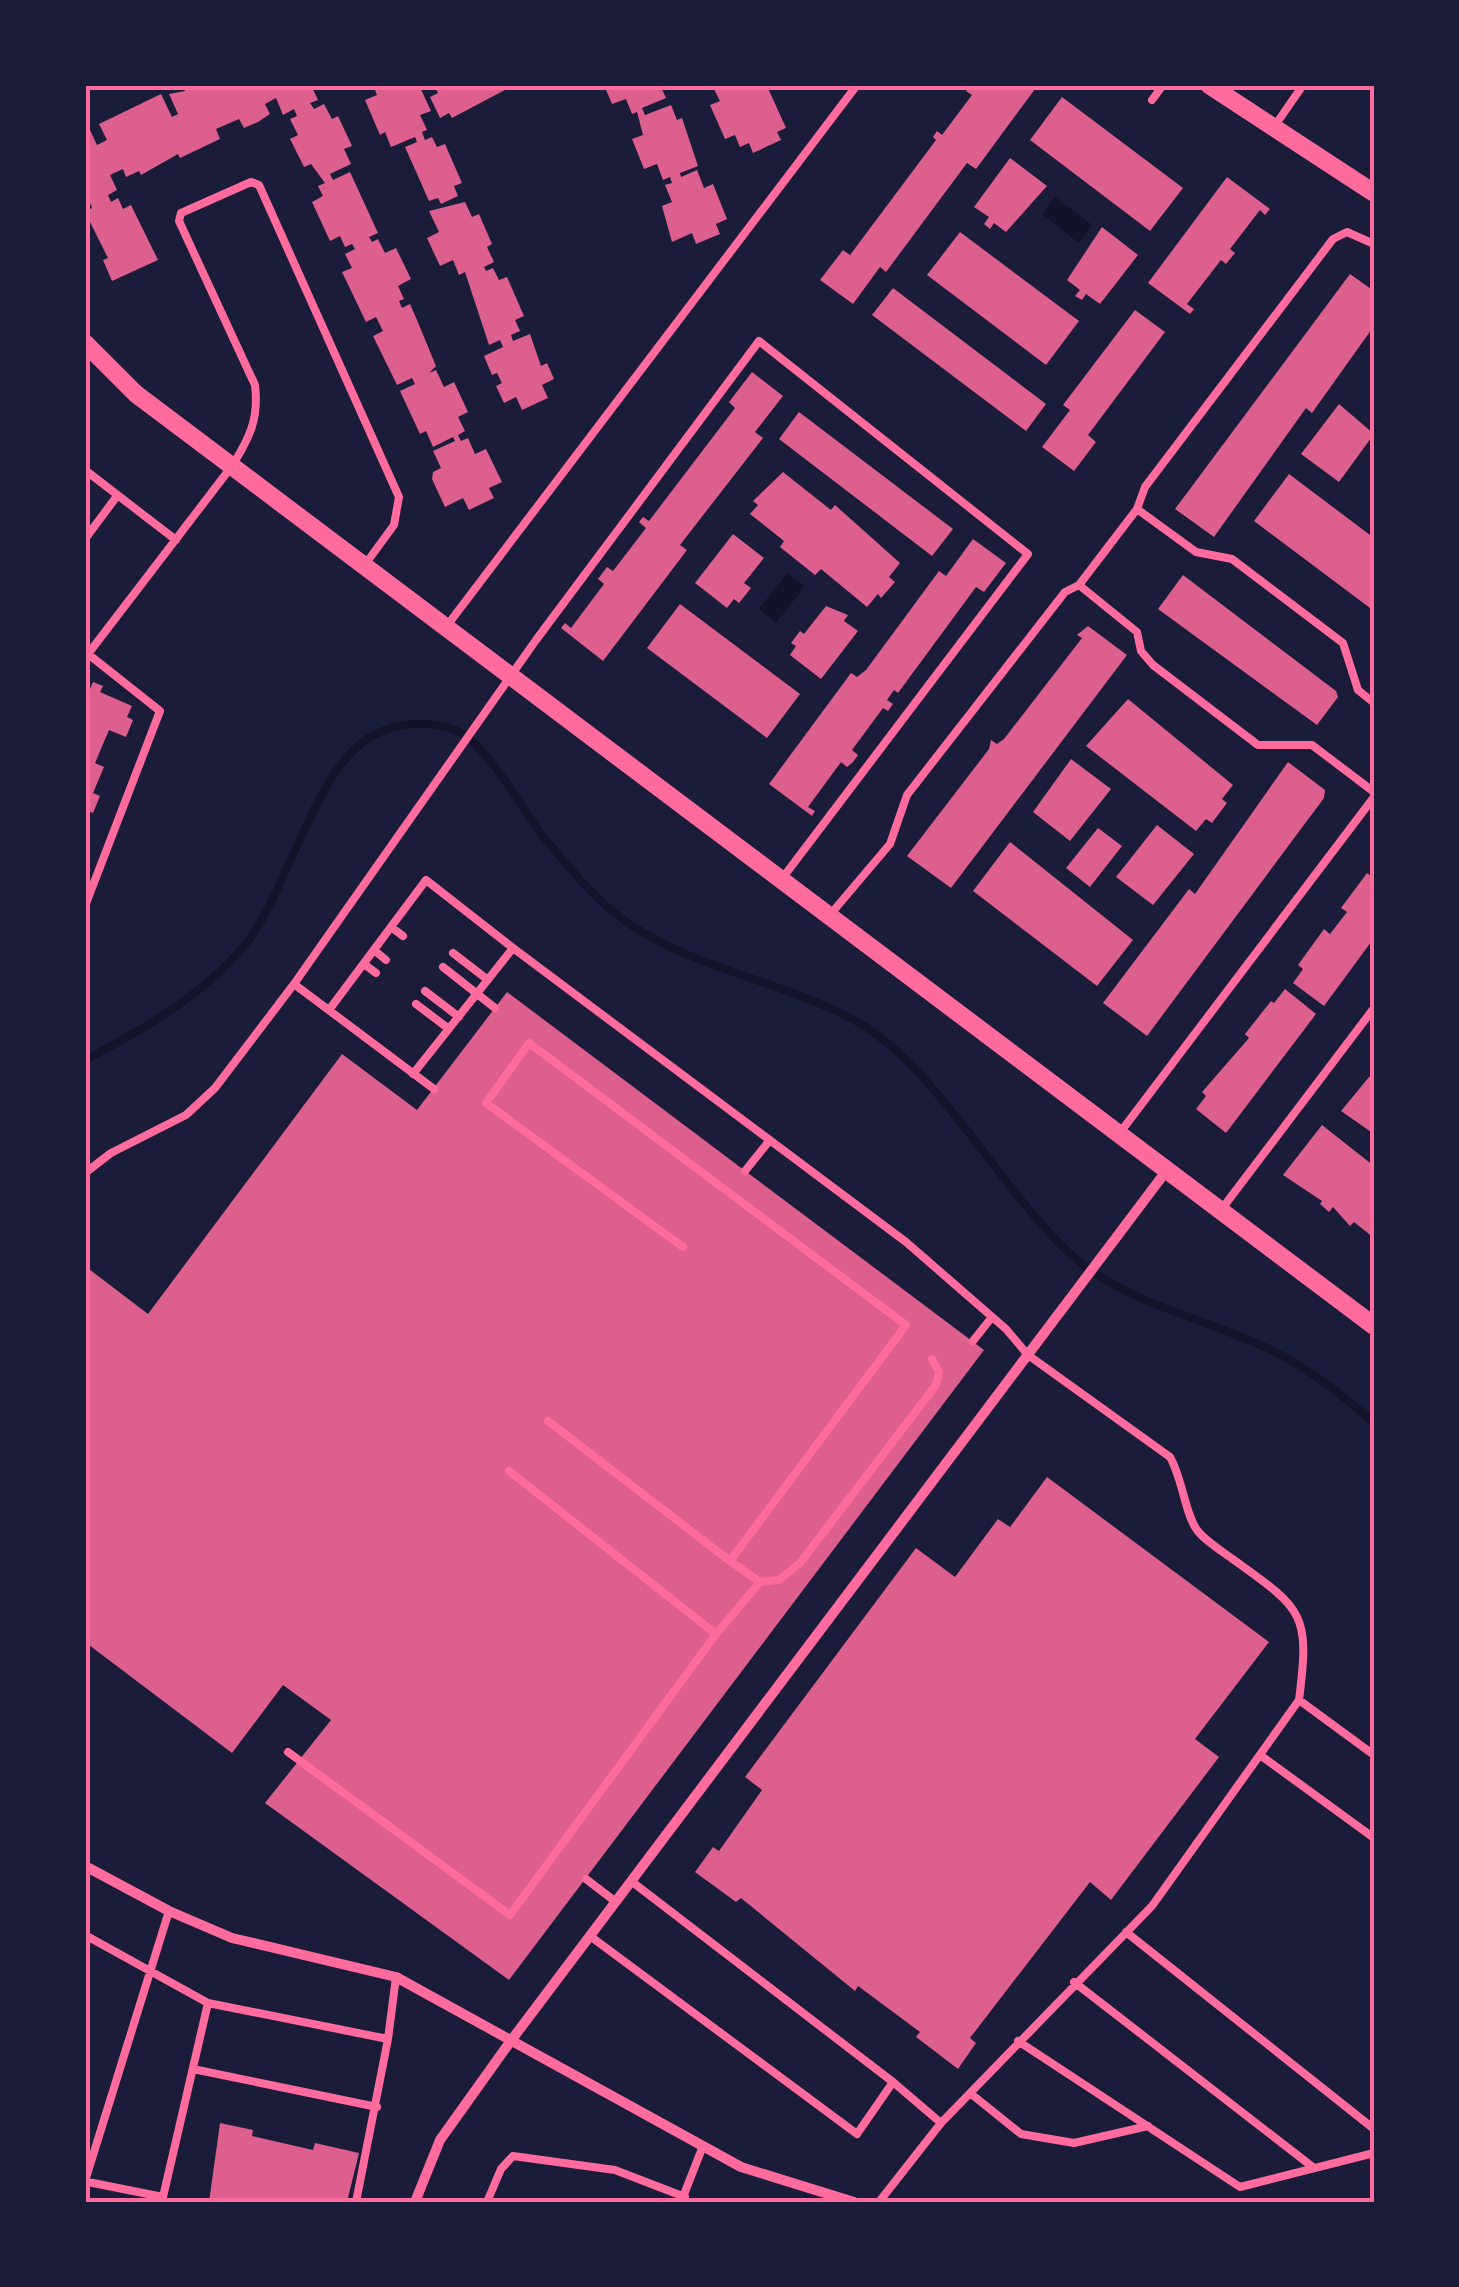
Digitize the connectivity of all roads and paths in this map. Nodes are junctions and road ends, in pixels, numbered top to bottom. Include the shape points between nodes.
1 (857, 85) edge
2 (1163, 85) edge
3 (1210, 85) edge
4 (1303, 85) edge
5 (1152, 100) dead end
6 (1274, 128) junction
7 (1374, 194) edge
8 (1374, 244) edge
9 (85, 344) edge
10 (232, 466) junction
11 (85, 470) edge
12 (116, 496) junction
13 (1137, 509) junction
14 (85, 539) edge
15 (176, 540) junction
16 (364, 566) junction
17 (1079, 585) junction
18 (446, 627) junction
19 (87, 654) edge
20 (512, 677) junction
21 (1374, 703) edge
22 (1374, 795) edge
23 (781, 880) junction
24 (85, 906) edge
25 (401, 914) junction
26 (829, 916) junction
27 (413, 922) dead end
28 (391, 927) junction
29 (403, 936) dead end
30 (513, 948) junction
31 (374, 950) junction
32 (453, 953) dead end
33 (386, 960) dead end
34 (364, 964) junction
35 (442, 967) dead end
36 (376, 973) dead end
37 (488, 980) junction
38 (294, 984) junction
39 (425, 991) dead end
40 (478, 993) junction
41 (416, 1004) dead end
42 (495, 1008) dead end
43 (1374, 1008) edge
44 (330, 1010) junction
45 (459, 1017) junction
46 (449, 1029) junction
47 (413, 1074) junction
48 (434, 1089) dead end
49 (1119, 1134) junction
50 (770, 1140) junction
51 (745, 1170) dead end
52 (1167, 1170) junction
53 (85, 1173) edge
54 (1221, 1210) junction
55 (683, 1247) dead end
56 (992, 1316) junction
57 (1374, 1326) edge
58 (973, 1341) dead end
59 (1028, 1354) junction
60 (932, 1359) dead end
61 (548, 1420) dead end
62 (509, 1472) dead end
63 (730, 1561) junction
64 (760, 1582) junction
65 (716, 1634) junction
66 (1298, 1700) junction
67 (288, 1752) dead end
68 (1260, 1755) junction
69 (1374, 1755) edge
70 (1374, 1838) edge
71 (85, 1866) edge
72 (586, 1878) dead end
73 (631, 1881) junction
74 (616, 1902) junction
75 (169, 1912) junction
76 (1126, 1932) junction
77 (85, 1935) edge
78 (590, 1936) junction
79 (147, 1973) junction
80 (396, 1977) junction
81 (1074, 1982) junction
82 (208, 2002) junction
83 (388, 2038) junction
84 (1018, 2041) junction
85 (510, 2042) junction
86 (193, 2069) junction
87 (894, 2082) junction
88 (970, 2092) junction
89 (377, 2107) junction
90 (941, 2124) junction
91 (1148, 2126) junction
92 (1374, 2129) edge
93 (703, 2146) junction
94 (1374, 2153) edge
95 (1314, 2168) junction
96 (87, 2182) edge
97 (165, 2199) edge
98 (683, 2200) edge
99 (356, 2202) edge
100 (414, 2202) edge
101 (487, 2202) edge
102 (854, 2202) edge
103 (879, 2202) edge

1 - 18 lane
2 - 5 lane
3 - 6 street
4 - 6 lane
6 - 7 street
8 - 13 lane via 1348,232 1333,239 1144,488
9 - 10 street via 136,394
10 - 15 lane
10 - 16 street
10 - 16 lane via 252,433 255,385 179,221 180,213 251,182 259,185 399,497 394,526
11 - 12 lane
12 - 14 lane
12 - 15 lane
13 - 17 lane
13 - 21 lane via 1196,552 1232,560 1342,643 1358,690
15 - 19 lane
16 - 18 street
17 - 22 lane via 1137,632 1153,665 1258,745 1312,745
17 - 26 lane via 1065,592 907,795 890,844
18 - 20 street
19 - 24 lane via 160,711
20 - 23 street
20 - 23 lane via 759,340 1028,554
20 - 38 lane
22 - 49 lane
23 - 26 street
25 - 27 lane
25 - 28 lane
25 - 30 lane via 426,880
26 - 49 street
28 - 29 lane
28 - 31 lane
30 - 37 lane
30 - 50 lane
31 - 33 lane
31 - 34 lane
32 - 37 lane
34 - 36 lane
34 - 44 lane
35 - 40 lane
37 - 40 lane
38 - 44 lane
38 - 53 lane via 215,1088 186,1115
39 - 45 lane
40 - 42 lane
40 - 45 lane
41 - 46 lane
43 - 54 lane
44 - 47 lane
45 - 46 lane
46 - 47 lane
47 - 48 lane
49 - 52 street
50 - 51 lane
50 - 56 lane
52 - 54 street
52 - 59 street
54 - 57 street
55 - 63 lane via 486,1102 529,1043 906,1325
56 - 58 lane
56 - 59 lane
59 - 66 lane via 1170,1457 1184,1480 1196,1530 1278,1590 1300,1616 1306,1642
59 - 73 street
60 - 64 lane via 936,1384 800,1563 778,1580
61 - 63 lane
62 - 65 lane
63 - 64 lane
64 - 65 lane
65 - 67 lane via 510,1915
66 - 68 lane
66 - 69 lane
68 - 70 lane
68 - 76 lane via 1152,1906
71 - 75 street
72 - 74 lane
73 - 74 street
73 - 87 lane
74 - 78 street
75 - 79 lane
75 - 80 street via 232,1938
76 - 81 lane
76 - 92 lane
77 - 79 lane
78 - 85 street
78 - 87 lane via 856,2134
79 - 82 lane
79 - 96 lane
80 - 83 lane
80 - 85 street
81 - 84 lane
81 - 95 lane
82 - 83 lane
82 - 86 lane
83 - 89 lane
84 - 88 lane
84 - 91 lane
85 - 93 street
85 - 100 street via 440,2140
86 - 89 lane
86 - 97 lane
87 - 90 lane
88 - 90 lane
88 - 91 lane via 1021,2134 1074,2143
89 - 99 lane
90 - 103 lane
91 - 95 lane via 1240,2186
93 - 98 lane
93 - 102 street via 741,2167
94 - 95 lane
96 - 97 lane
98 - 101 lane via 615,2170 513,2156

